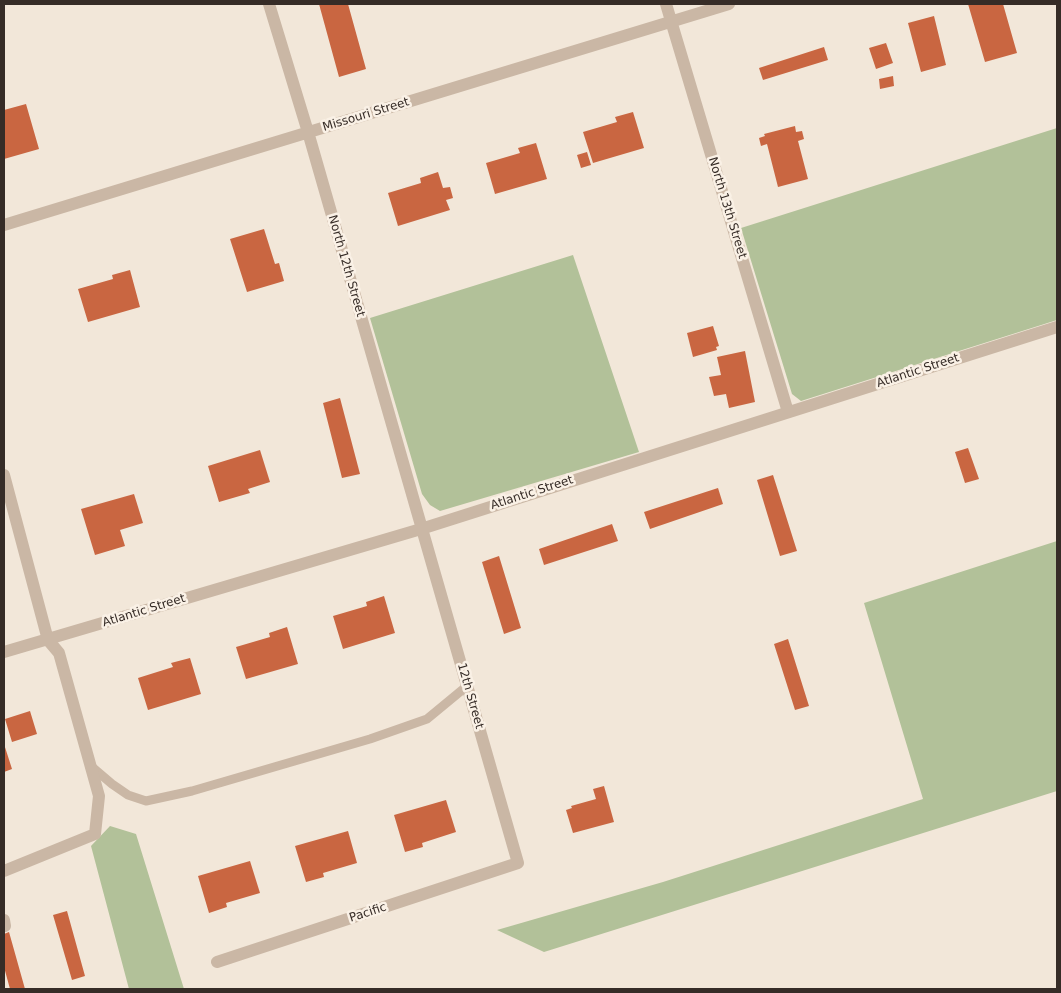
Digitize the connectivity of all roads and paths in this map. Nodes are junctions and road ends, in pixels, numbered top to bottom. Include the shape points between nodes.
1 (269, 4) edge
2 (666, 4) edge
3 (729, 4) edge
4 (672, 21) junction
5 (308, 132) junction
6 (4, 225) edge
7 (1057, 327) edge
8 (788, 412) junction
9 (4, 475) edge
10 (421, 528) junction
11 (48, 640) junction
12 (4, 652) edge
13 (467, 686) junction
14 (91, 767) junction
15 (518, 864) joint
16 (4, 870) edge
17 (217, 962) dead end

1 - 5 street, North 12th Street
2 - 4 street, North 13th Street
3 - 4 street, Missouri Street
4 - 5 street, Missouri Street
4 - 8 street, North 13th Street
5 - 6 street, Missouri Street
5 - 10 street, North 12th Street
7 - 8 street, Atlantic Street
8 - 10 street, Atlantic Street
9 - 11 street
10 - 11 street, Atlantic Street
10 - 13 street, 12th Street
11 - 12 street, Atlantic Street
11 - 14 street via 60,653
13 - 14 lane via 427,719 192,791 146,801 128,795
13 - 15 street, 12th Street
14 - 16 street via 100,796 95,834
15 - 17 street, Pacific

